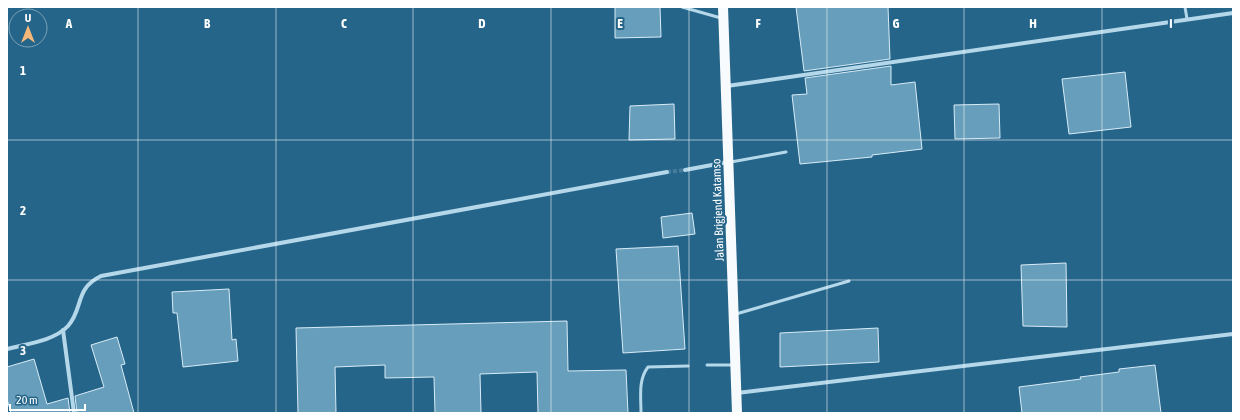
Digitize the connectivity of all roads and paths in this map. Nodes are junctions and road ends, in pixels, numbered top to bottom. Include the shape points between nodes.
1 (682, 7) edge
2 (724, 7) edge
3 (1185, 7) edge
4 (1233, 13) edge
5 (724, 18) junction
6 (1187, 19) junction
7 (726, 86) junction
8 (786, 152) dead end
9 (729, 162) junction
10 (685, 170) tunnel mouth
11 (667, 172) tunnel mouth
12 (849, 281) dead end
13 (734, 314) junction
14 (63, 330) junction
15 (1233, 334) edge
16 (7, 349) edge
17 (707, 365) dead end
18 (736, 365) junction
19 (688, 366) dead end
20 (737, 393) junction
21 (74, 413) edge
22 (641, 413) edge
23 (737, 413) edge

1 - 5 lane
2 - 5 main road, Jalan Brigjend Katamso
3 - 6 lane
4 - 6 street
5 - 7 main road, Jalan Brigjend Katamso
6 - 7 street
7 - 9 main road, Jalan Brigjend Katamso
8 - 9 lane
9 - 10 street
9 - 13 main road, Jalan Brigjend Katamso
11 - 14 street via 117,272 91,281 85,288 69,325
12 - 13 lane
13 - 18 main road, Jalan Brigjend Katamso
14 - 16 street via 32,343
14 - 21 street
15 - 20 street
17 - 18 lane
18 - 20 main road, Jalan Brigjend Katamso
19 - 22 lane via 648,367 641,382
20 - 23 main road, Jalan Brigjend Katamso

